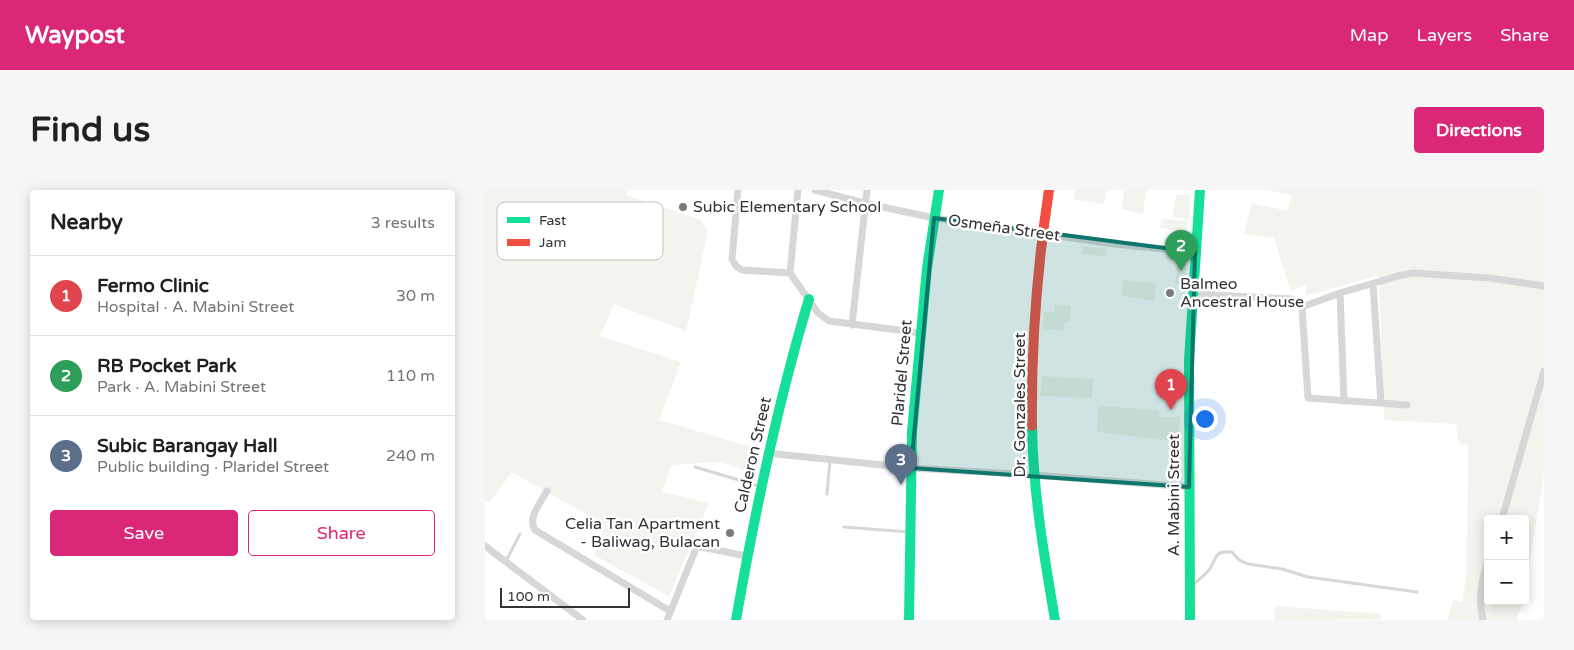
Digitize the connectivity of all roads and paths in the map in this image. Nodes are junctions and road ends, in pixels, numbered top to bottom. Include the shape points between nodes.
1 (738, 190) edge
2 (798, 190) edge
3 (815, 190) edge
4 (867, 190) edge
5 (939, 190) edge
6 (1049, 190) edge
7 (1200, 190) edge
8 (864, 203) junction
9 (934, 218) junction
10 (1042, 234) junction
11 (1195, 252) junction
12 (790, 273) junction
13 (1373, 284) junction
14 (1544, 286) edge
15 (1340, 293) junction
16 (1194, 294) junction
17 (809, 299) junction
18 (1302, 307) junction
19 (852, 325) junction
20 (921, 333) junction
21 (1544, 371) edge
22 (1344, 401) junction
23 (1381, 403) junction
24 (1407, 405) dead end
25 (767, 453) junction
26 (830, 460) junction
27 (695, 467) dead end
28 (911, 468) junction
29 (1034, 475) junction
30 (761, 486) junction
31 (1189, 487) junction
32 (547, 490) dead end
33 (827, 494) dead end
34 (1503, 515) edge
35 (845, 527) dead end
36 (911, 532) junction
37 (520, 534) dead end
38 (485, 546) edge
39 (747, 556) junction
40 (506, 562) junction
41 (1484, 576) edge
42 (1189, 588) junction
43 (1417, 592) dead end
44 (670, 611) junction
45 (583, 620) edge
46 (667, 620) edge
47 (736, 620) edge
48 (909, 620) edge
49 (1055, 620) edge
50 (1190, 620) edge
51 (1483, 620) edge

1 - 12 street via 732,259 736,266 742,270
2 - 12 street
3 - 8 street, Osmeña Street
4 - 8 street
5 - 9 street, Plaridel Street
6 - 10 street, Dr. Gonzales Street
7 - 11 street, A. Mabini Street
8 - 9 street, Osmeña Street
8 - 19 street
9 - 10 street, Osmeña Street
9 - 20 street, Plaridel Street
10 - 11 street, Osmeña Street
10 - 29 street, Dr. Gonzales Street via 1032,394
11 - 16 street, A. Mabini Street
12 - 17 street
13 - 14 street via 1398,276 1425,273
13 - 15 street
13 - 23 street
15 - 18 street
15 - 22 street
16 - 18 street via 1291,299
16 - 31 street, A. Mabini Street via 1189,368
17 - 19 street via 829,322
17 - 25 street, Calderon Street
18 - 22 street via 1308,398
19 - 20 street
20 - 28 street, Plaridel Street
21 - 34 street
22 - 23 street
23 - 24 street
25 - 26 street
25 - 30 street, Calderon Street
26 - 28 street
26 - 33 lane
27 - 30 lane
28 - 29 street
28 - 36 street, Plaridel Street
29 - 31 street
29 - 49 street, Dr. Gonzales Street
30 - 39 street, Calderon Street
31 - 42 street, A. Mabini Street
32 - 44 street via 532,519 535,530
35 - 36 lane
36 - 48 street, Plaridel Street
37 - 40 lane
38 - 40 street
39 - 44 street via 697,546
39 - 47 street, Calderon Street
40 - 45 street
41 - 51 street via 1480,591
42 - 43 lane via 1209,570 1217,554 1223,551 1232,552 1248,564 1308,577
42 - 50 street, A. Mabini Street
44 - 46 street

